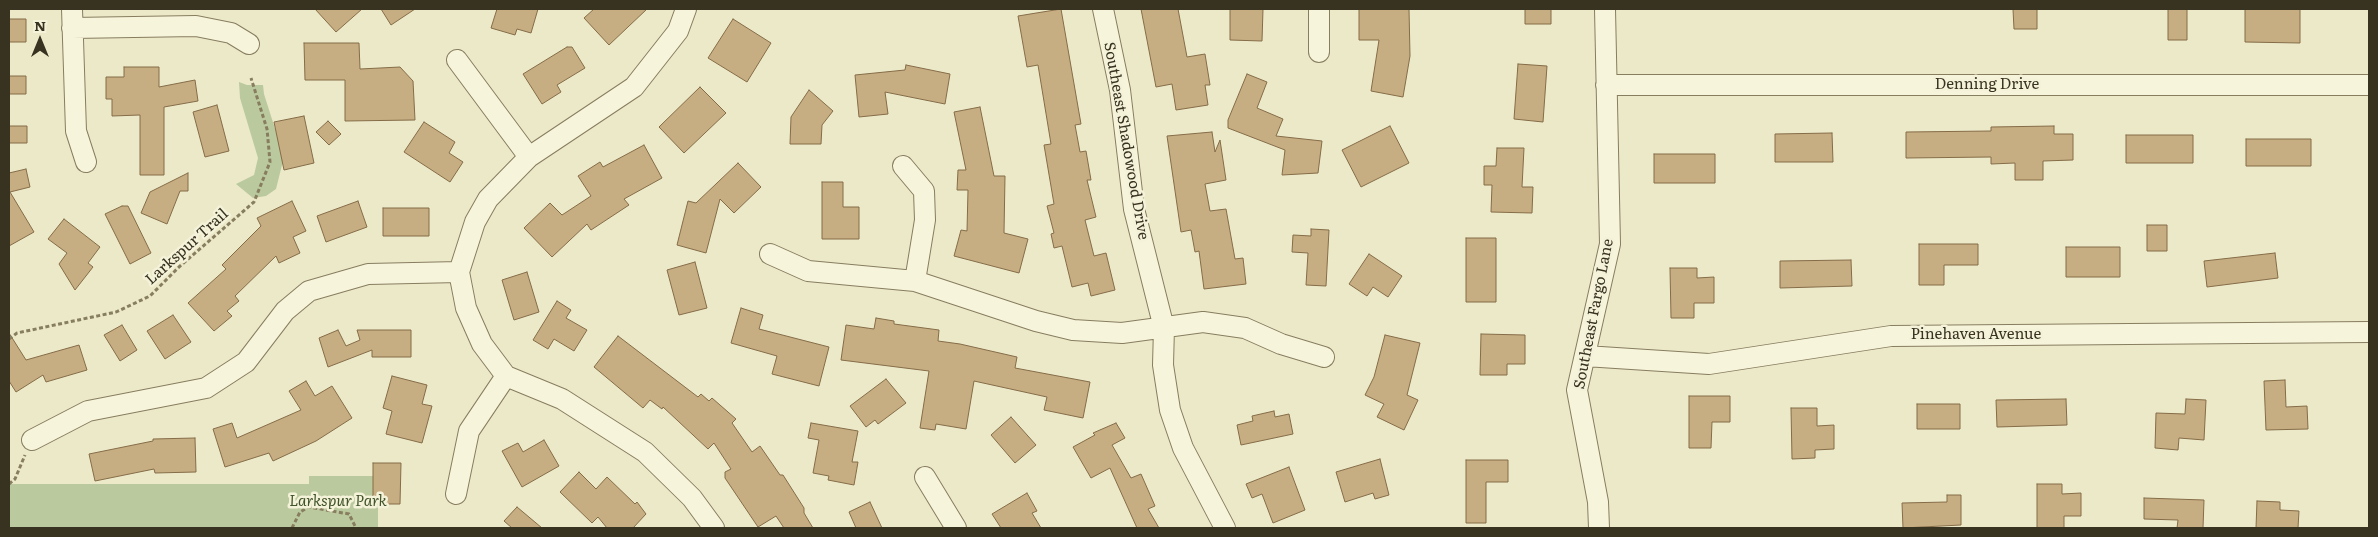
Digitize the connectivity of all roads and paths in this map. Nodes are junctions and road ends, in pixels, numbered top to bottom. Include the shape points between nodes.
1 (686, 9) edge
2 (1102, 9) edge
3 (1319, 9) edge
4 (1605, 9) edge
5 (72, 18) edge
6 (249, 44) dead end
7 (1320, 52) dead end
8 (457, 60) dead end
9 (251, 78) dead end
10 (1606, 85) junction
11 (2369, 85) edge
12 (530, 157) junction
13 (86, 162) dead end
14 (903, 166) dead end
15 (770, 254) dead end
16 (459, 272) junction
17 (914, 281) junction
18 (1164, 328) junction
19 (2369, 332) edge
20 (9, 338) edge
21 (1585, 356) junction
22 (1324, 358) dead end
23 (506, 376) junction
24 (32, 440) joint
25 (925, 478) dead end
26 (9, 484) edge
27 (456, 494) dead end
28 (292, 528) edge
29 (356, 528) edge
30 (714, 528) edge
31 (956, 528) edge
32 (1225, 528) edge
33 (1600, 528) edge

1 - 12 street via 678,31 634,87
2 - 18 street, Southeast Shadowood Drive via 1120,90 1134,209
3 - 7 street
4 - 10 street, Southeast Fargo Lane
5 - 6 street via 196,26 231,33
5 - 13 street via 76,131
8 - 12 street
9 - 20 path, Larkspur Trail via 267,128 270,162 254,202 150,296 116,312 17,333
10 - 11 street, Denning Drive
10 - 21 street, Southeast Fargo Lane via 1610,244
12 - 16 street via 488,199 475,222
14 - 17 street via 924,191 925,220
15 - 17 street via 808,272
16 - 23 street via 466,308 482,344
16 - 24 street via 368,274 309,291 285,311 246,362 206,388 88,410
17 - 18 street via 1073,330 1122,333
18 - 22 street via 1203,322 1245,328 1280,344
18 - 32 street, Southeast Shadowood Drive via 1163,365 1170,410 1182,448
19 - 21 street, Pinehaven Avenue via 1891,336 1709,364
21 - 33 street, Southeast Fargo Lane via 1577,390
23 - 27 street via 469,431
23 - 30 street via 562,399 645,452 692,498
24 - 26 path via 15,479
25 - 31 street
28 - 29 path via 300,512 309,507 349,514

